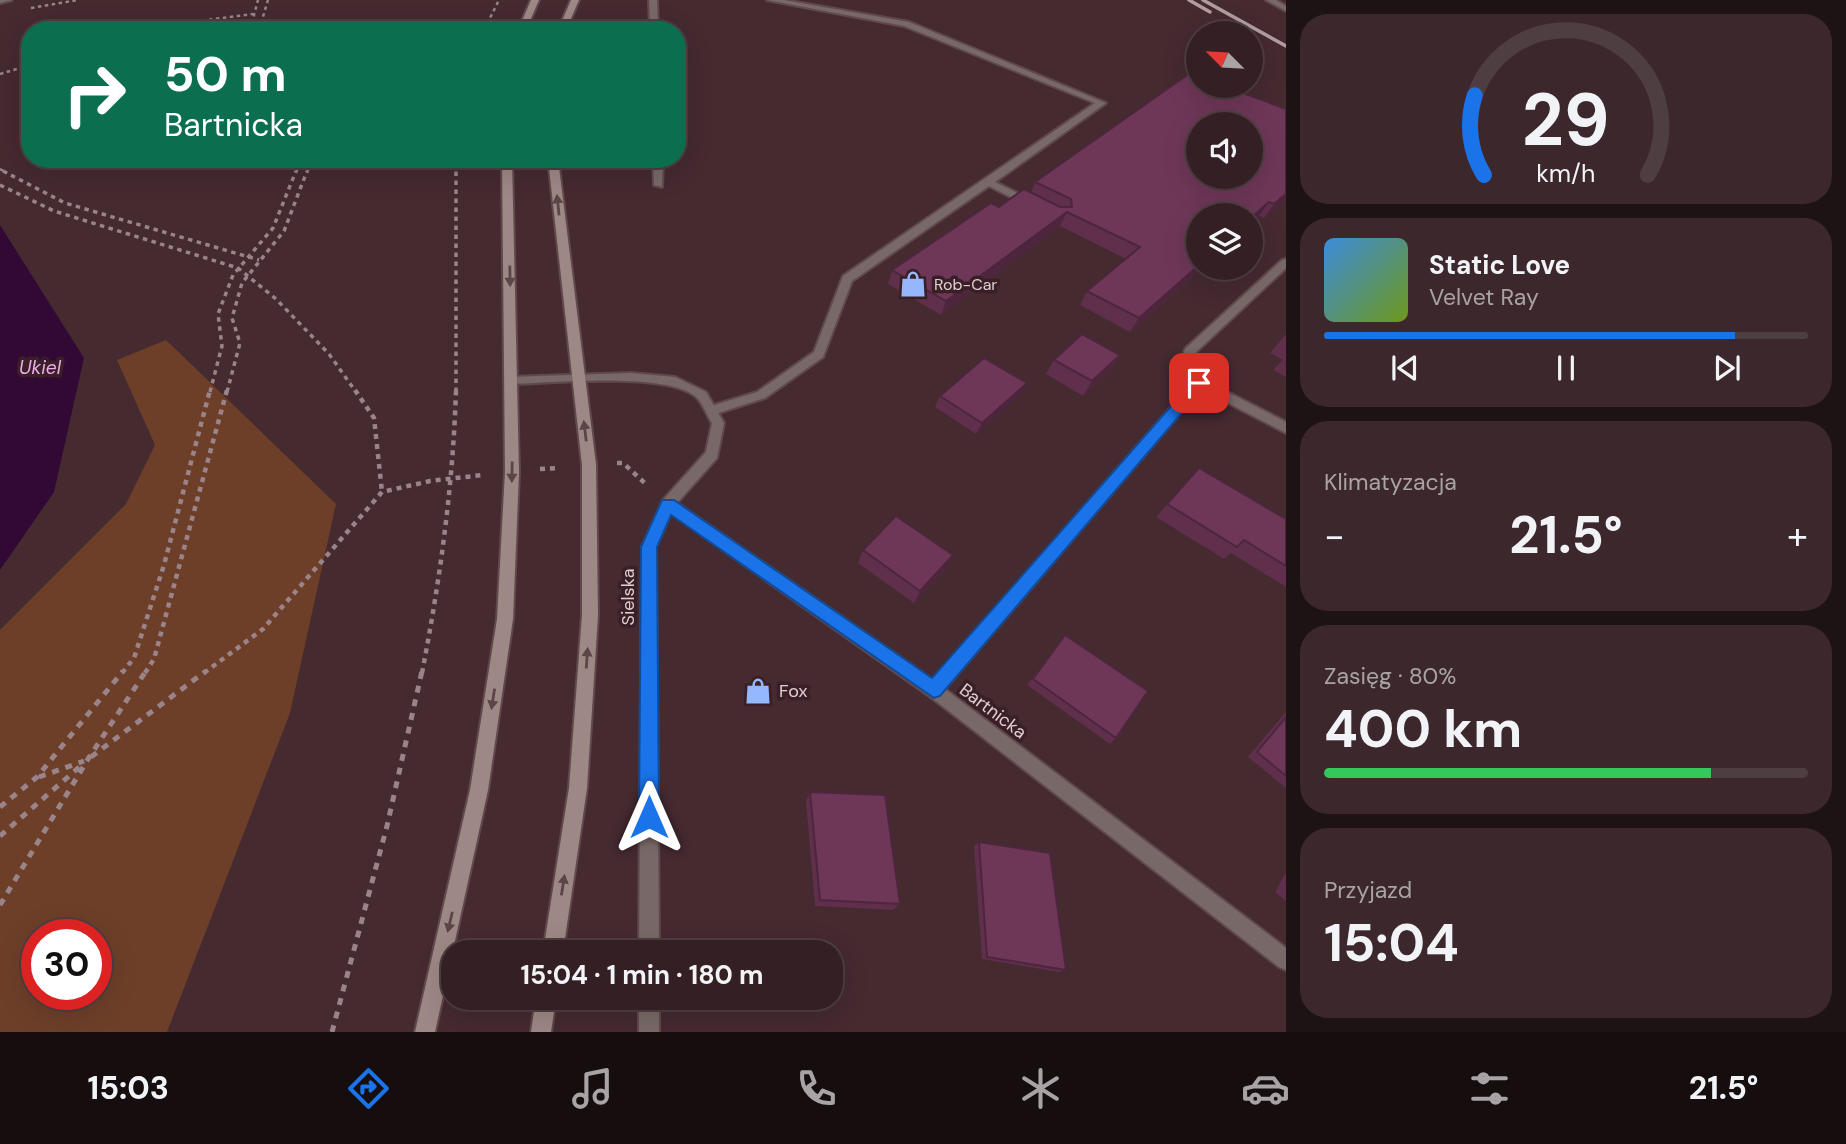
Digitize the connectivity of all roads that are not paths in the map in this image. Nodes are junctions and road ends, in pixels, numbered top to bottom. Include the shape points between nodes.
1 (8, 0) edge
2 (535, 0) edge
3 (575, 0) edge
4 (653, 0) edge
5 (771, 0) edge
6 (1270, 0) edge
7 (0, 1) edge
8 (1286, 9) edge
9 (526, 21) edge
10 (566, 21) edge
11 (654, 21) edge
12 (507, 168) edge
13 (554, 168) edge
14 (658, 168) edge
15 (988, 182) junction
16 (659, 185) dead end
17 (1048, 212) edge
18 (1286, 262) edge
19 (578, 376) junction
20 (512, 380) junction
21 (1199, 383) junction
22 (712, 410) junction
23 (1286, 428) edge
24 (668, 504) junction
25 (934, 690) junction
26 (555, 940) edge
27 (649, 940) edge
28 (1286, 960) edge
29 (544, 1010) edge
30 (649, 1010) edge
31 (425, 1032) edge
32 (541, 1032) edge
33 (649, 1032) edge

1 - 7 street
2 - 9 main road
3 - 10 main road
4 - 11 street
5 - 15 street via 906,24 1102,103
6 - 8 street
12 -> 20 main road
19 -> 13 main road
14 - 16 street
15 - 17 street
15 - 22 street via 847,279 819,354 761,394
18 - 21 street via 1190,351
19 - 20 street
19 - 22 street via 675,381 702,395
26 -> 19 main road via 578,788 590,615 589,465
20 -> 31 main road via 505,619 480,790
21 - 23 street
21 - 25 street
22 - 24 street, Sielska via 718,424 712,454
24 - 25 street, Bartnicka
24 - 27 street, Sielska via 649,547
25 - 28 street, Bartnicka
29 - 32 main road
30 - 33 street

